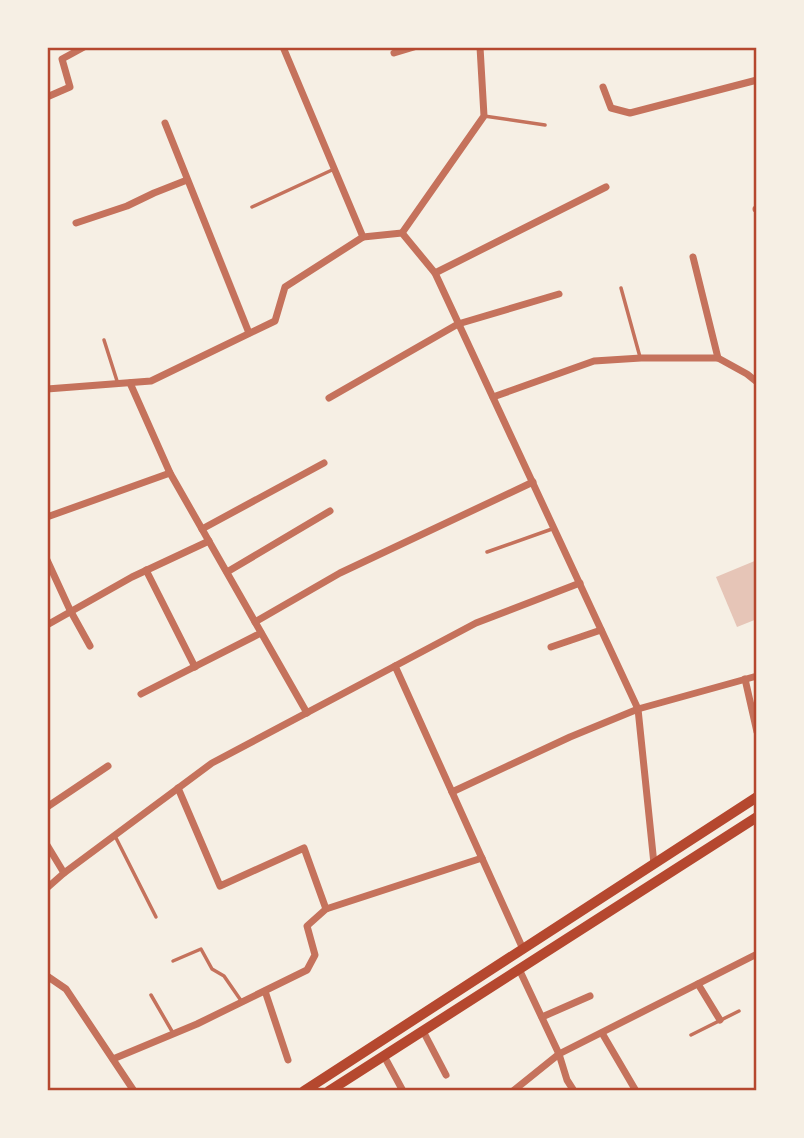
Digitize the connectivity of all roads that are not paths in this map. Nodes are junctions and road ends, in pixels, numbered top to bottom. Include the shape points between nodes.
1 (84, 47) edge
2 (283, 47) edge
3 (414, 47) edge
4 (480, 47) edge
5 (394, 53) dead end
6 (757, 80) edge
7 (603, 87) dead end
8 (47, 97) edge
9 (484, 116) junction
10 (165, 123) dead end
11 (545, 125) dead end
12 (334, 169) junction
13 (187, 180) junction
14 (606, 187) dead end
15 (252, 207) dead end
16 (76, 223) dead end
17 (402, 233) junction
18 (363, 237) junction
19 (693, 257) dead end
20 (435, 273) junction
21 (621, 288) dead end
22 (559, 295) dead end
23 (458, 324) junction
24 (249, 333) junction
25 (104, 340) dead end
26 (641, 358) junction
27 (718, 358) junction
28 (130, 383) junction
29 (757, 383) edge
30 (118, 384) junction
31 (47, 389) edge
32 (493, 397) junction
33 (328, 398) dead end
34 (324, 463) dead end
35 (170, 473) junction
36 (533, 482) junction
37 (330, 511) dead end
38 (47, 517) edge
39 (554, 528) junction
40 (202, 529) junction
41 (209, 541) junction
42 (487, 552) dead end
43 (47, 560) edge
44 (146, 570) junction
45 (227, 572) junction
46 (580, 583) junction
47 (70, 610) junction
48 (255, 622) junction
49 (47, 625) edge
50 (601, 630) junction
51 (261, 633) junction
52 (90, 646) dead end
53 (551, 647) dead end
54 (396, 666) junction
55 (195, 667) junction
56 (757, 676) edge
57 (745, 679) junction
58 (141, 694) dead end
59 (638, 709) junction
60 (307, 713) junction
61 (757, 732) edge
62 (108, 766) dead end
63 (178, 788) junction
64 (452, 792) junction
65 (757, 797) edge
66 (47, 807) edge
67 (757, 817) edge
68 (115, 835) junction
69 (47, 845) edge
70 (482, 858) junction
71 (654, 864) junction
72 (64, 873) junction
73 (47, 888) edge
74 (326, 909) junction
75 (156, 917) dead end
76 (523, 949) junction
77 (757, 954) edge
78 (173, 961) dead end
79 (519, 969) junction
80 (47, 976) edge
81 (698, 984) junction
82 (265, 991) junction
83 (151, 995) dead end
84 (590, 996) dead end
85 (242, 1002) junction
86 (739, 1011) dead end
87 (542, 1017) junction
88 (720, 1020) junction
89 (422, 1031) junction
90 (602, 1032) junction
91 (174, 1034) junction
92 (691, 1035) dead end
93 (559, 1054) junction
94 (384, 1056) junction
95 (113, 1059) junction
96 (288, 1060) dead end
97 (446, 1075) dead end
98 (333, 1090) edge
99 (134, 1091) edge
100 (304, 1091) edge
101 (403, 1091) edge
102 (513, 1091) edge
103 (574, 1091) edge
104 (636, 1091) edge

1 - 8 street via 62,59 70,87
2 - 12 street
3 - 5 street
4 - 9 street
6 - 7 street via 630,113 611,108
9 - 11 lane
9 - 17 street
10 - 13 street
12 - 15 lane
12 - 18 street
13 - 16 street
13 - 24 street
14 - 20 street
17 - 18 street
17 - 20 street
18 - 24 street via 285,287 275,321
19 - 27 street
20 - 23 street
21 - 26 lane
22 - 23 street
23 - 32 street
23 - 33 street
24 - 28 street via 151,381
25 - 30 lane
26 - 27 street
26 - 32 street via 594,361
27 - 29 street
28 - 30 street
28 - 35 street
30 - 31 street
32 - 36 street
34 - 40 street
35 - 38 street
35 - 40 street
36 - 39 street
36 - 48 street via 341,573
37 - 45 street
39 - 42 lane
39 - 46 street
40 - 41 street
41 - 44 street
41 - 45 street
43 - 47 street
44 - 47 street
44 - 55 street
45 - 48 street
46 - 50 street
46 - 54 street via 476,623
47 - 49 street
47 - 52 street
48 - 51 street
50 - 53 street
50 - 59 street
51 - 55 street
51 - 60 street
54 - 60 street
54 - 64 street
55 - 58 street
56 - 57 street
57 - 59 street
57 - 61 street
59 - 64 street
59 - 71 street
60 - 63 street via 212,763
62 - 66 street
63 - 68 street
63 - 74 street via 220,886 303,848
64 - 70 street
65 - 71 main road
67 - 79 main road
68 - 72 street
68 - 75 lane
69 - 72 street
70 - 74 street
70 - 76 street
71 - 76 main road
72 - 73 street
74 - 82 street via 307,926 315,955 307,970
76 - 100 main road
77 - 81 street
78 - 85 lane via 201,949
79 - 87 street
79 - 89 main road
80 - 95 street via 66,989
81 - 88 street
81 - 90 street
82 - 85 street
82 - 96 street
83 - 91 lane
84 - 87 street
85 - 91 street
86 - 88 lane
87 - 93 street
88 - 92 lane
89 - 94 main road
89 - 97 street
90 - 93 street
90 - 104 street
91 - 95 street
93 - 102 street
93 - 103 street
94 - 98 main road
94 - 101 street
95 - 99 street

